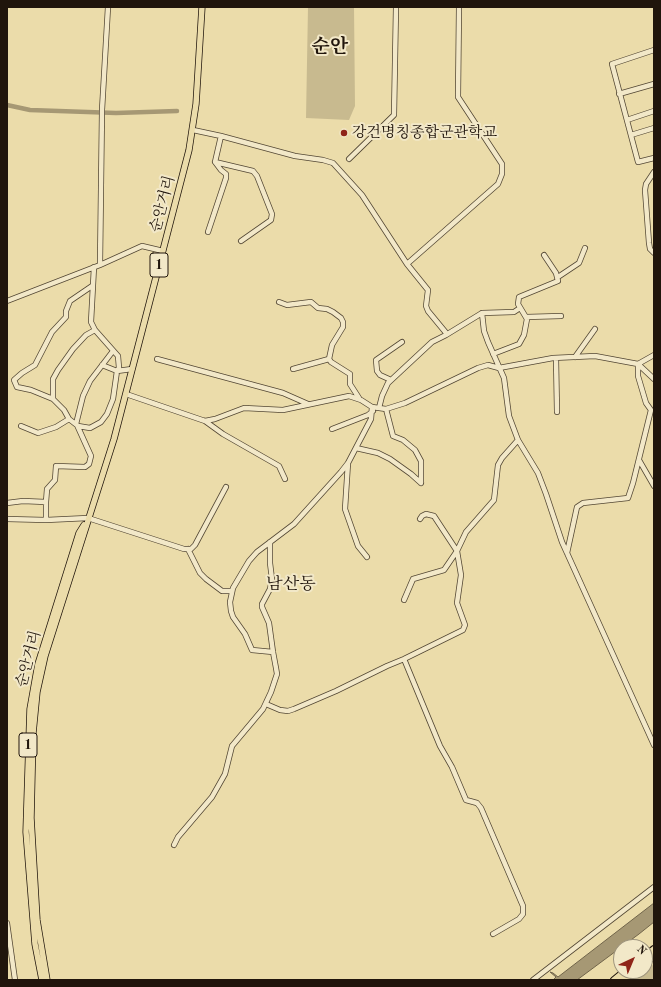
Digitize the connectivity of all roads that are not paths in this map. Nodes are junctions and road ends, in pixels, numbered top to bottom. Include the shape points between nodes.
1 (108, 7) edge
2 (202, 7) edge
3 (396, 7) edge
4 (458, 7) edge
5 (654, 50) edge
6 (654, 84) edge
7 (619, 94) junction
8 (654, 111) edge
9 (626, 120) junction
10 (654, 128) edge
11 (193, 130) junction
12 (221, 136) junction
13 (631, 136) junction
14 (654, 158) edge
15 (349, 160) dead end
16 (215, 162) junction
17 (654, 172) edge
18 (208, 232) dead end
19 (241, 241) dead end
20 (585, 248) dead end
21 (163, 251) junction
22 (654, 253) edge
23 (544, 255) dead end
24 (407, 264) junction
25 (100, 265) junction
26 (94, 267) junction
27 (558, 278) junction
28 (92, 286) junction
29 (7, 301) edge
30 (279, 302) dead end
31 (520, 308) junction
32 (482, 313) junction
33 (561, 316) dead end
34 (526, 317) junction
35 (595, 329) dead end
36 (95, 330) junction
37 (447, 334) junction
38 (402, 342) dead end
39 (113, 351) junction
40 (493, 354) junction
41 (654, 355) edge
42 (575, 357) junction
43 (556, 358) junction
44 (157, 359) dead end
45 (329, 359) junction
46 (638, 364) junction
47 (102, 365) junction
48 (499, 368) junction
49 (132, 369) junction
50 (293, 369) dead end
51 (117, 371) junction
52 (654, 379) edge
53 (391, 380) junction
54 (126, 394) junction
55 (52, 399) junction
56 (361, 400) junction
57 (308, 404) junction
58 (378, 408) junction
59 (372, 409) junction
60 (386, 409) junction
61 (557, 412) dead end
62 (69, 419) junction
63 (205, 421) junction
64 (77, 424) junction
65 (21, 426) dead end
66 (332, 429) dead end
67 (518, 440) junction
68 (356, 448) junction
69 (639, 460) junction
70 (348, 463) junction
71 (285, 479) dead end
72 (654, 486) edge
73 (226, 487) dead end
74 (46, 502) junction
75 (7, 503) edge
76 (88, 518) junction
77 (7, 519) edge
78 (420, 519) dead end
79 (46, 520) junction
80 (270, 542) junction
81 (188, 549) junction
82 (457, 551) junction
83 (567, 553) junction
84 (367, 557) dead end
85 (232, 591) junction
86 (404, 600) dead end
87 (273, 652) junction
88 (404, 659) junction
89 (266, 704) junction
90 (654, 745) edge
91 (174, 845) dead end
92 (654, 887) edge
93 (7, 923) edge
94 (493, 934) dead end
95 (15, 980) edge
96 (42, 980) edge
97 (47, 980) edge
98 (533, 980) edge

1 - 25 street via 102,113
2 - 11 main road, 순안거리 / 1
3 - 15 street via 394,116
4 - 24 street via 458,97 502,164 502,174 498,184
5 - 7 street via 612,64
6 - 7 street
7 - 9 street
8 - 9 street
9 - 13 street
10 - 13 street
11 - 12 street
11 - 21 main road, 순안거리 / 1
12 - 16 street
12 - 24 street via 295,156 334,163 362,195
13 - 14 street via 638,162
16 - 18 street via 226,174 226,178
16 - 19 street via 253,171 272,214 271,220
17 - 22 street via 644,190 649,243
20 - 27 street via 579,263
21 - 25 street via 142,246
21 - 49 main road, 순안거리 / 1
23 - 27 street
24 - 37 street via 428,290 428,311
25 - 26 street
26 - 28 street
26 - 29 street
27 - 31 street via 553,284 519,297
28 - 36 street via 91,322
28 - 55 street via 70,301 66,317 52,332 35,365 14,380 17,387
30 - 45 street via 287,306 311,302 341,318 344,322 342,330 332,345
31 - 32 street via 514,312
31 - 34 street
32 - 37 street
32 - 40 street via 484,331
33 - 34 street
34 - 40 street via 524,335 518,344
35 - 42 street
36 - 39 street
36 - 55 street via 86,335 73,349 58,370 53,379
37 - 53 street via 432,342
38 - 53 street via 376,360 377,372
39 - 47 street
39 - 51 street via 118,356
40 - 48 street
41 - 46 street
42 - 43 street
42 - 46 street via 595,356
43 - 48 street
43 - 61 street
44 - 57 street via 283,393
45 - 50 street
45 - 56 street via 350,374 350,384
46 - 52 street
46 - 69 street via 638,376 646,403 651,410
47 - 51 street
47 - 64 street via 83,396
48 - 60 street via 488,365 478,368 416,398
48 - 67 street via 504,378 509,416
49 - 51 street
49 - 54 main road, 순안거리 / 1
51 - 64 street via 113,399 107,414 90,428
53 - 58 street
54 - 63 street
54 - 76 main road, 순안거리 / 1
55 - 62 street via 64,410
56 - 57 street via 344,396
56 - 59 street
57 - 63 street via 275,410 244,408
58 - 59 street
58 - 60 street
59 - 66 street via 368,415
59 - 68 street via 371,419
60 - 68 street via 393,436 415,450 421,461 421,482 390,459 378,453
62 - 64 street
62 - 65 street via 56,427 38,432
63 - 71 street via 279,466
64 - 74 street via 91,456 89,464 85,467 56,466 55,480 47,489
67 - 82 street via 498,465 494,500 466,532
67 - 83 street via 538,473
68 - 70 street
69 - 72 street
69 - 83 street via 628,498 583,503 577,507
70 - 80 street via 298,520
70 - 84 street via 345,509 358,546
73 - 81 street via 195,545
74 - 75 street
74 - 79 street
76 - 79 street
76 - 81 street via 184,550
76 - 96 main road, 순안거리 / 1 via 79,533 38,664 30,709 26,832 35,944
76 - 97 main road, 순안거리 / 1 via 39,677 34,713 31,818 37,920
77 - 79 street
78 - 82 street via 426,514 434,516
80 - 85 street via 253,556
80 - 87 street via 272,579 262,608 269,623
81 - 85 street via 200,573 206,579 222,591
82 - 86 street via 444,570 413,579
82 - 88 street via 461,575 457,607 464,627 460,632
83 - 90 street
85 - 87 street via 230,602 233,617 252,650
87 - 89 street via 277,674
88 - 89 street via 294,710 280,710
88 - 94 street via 440,746 452,766 466,800 477,802 481,808 523,906 521,917
89 - 91 street via 232,746 224,774 212,797
92 - 98 street
93 - 95 street

